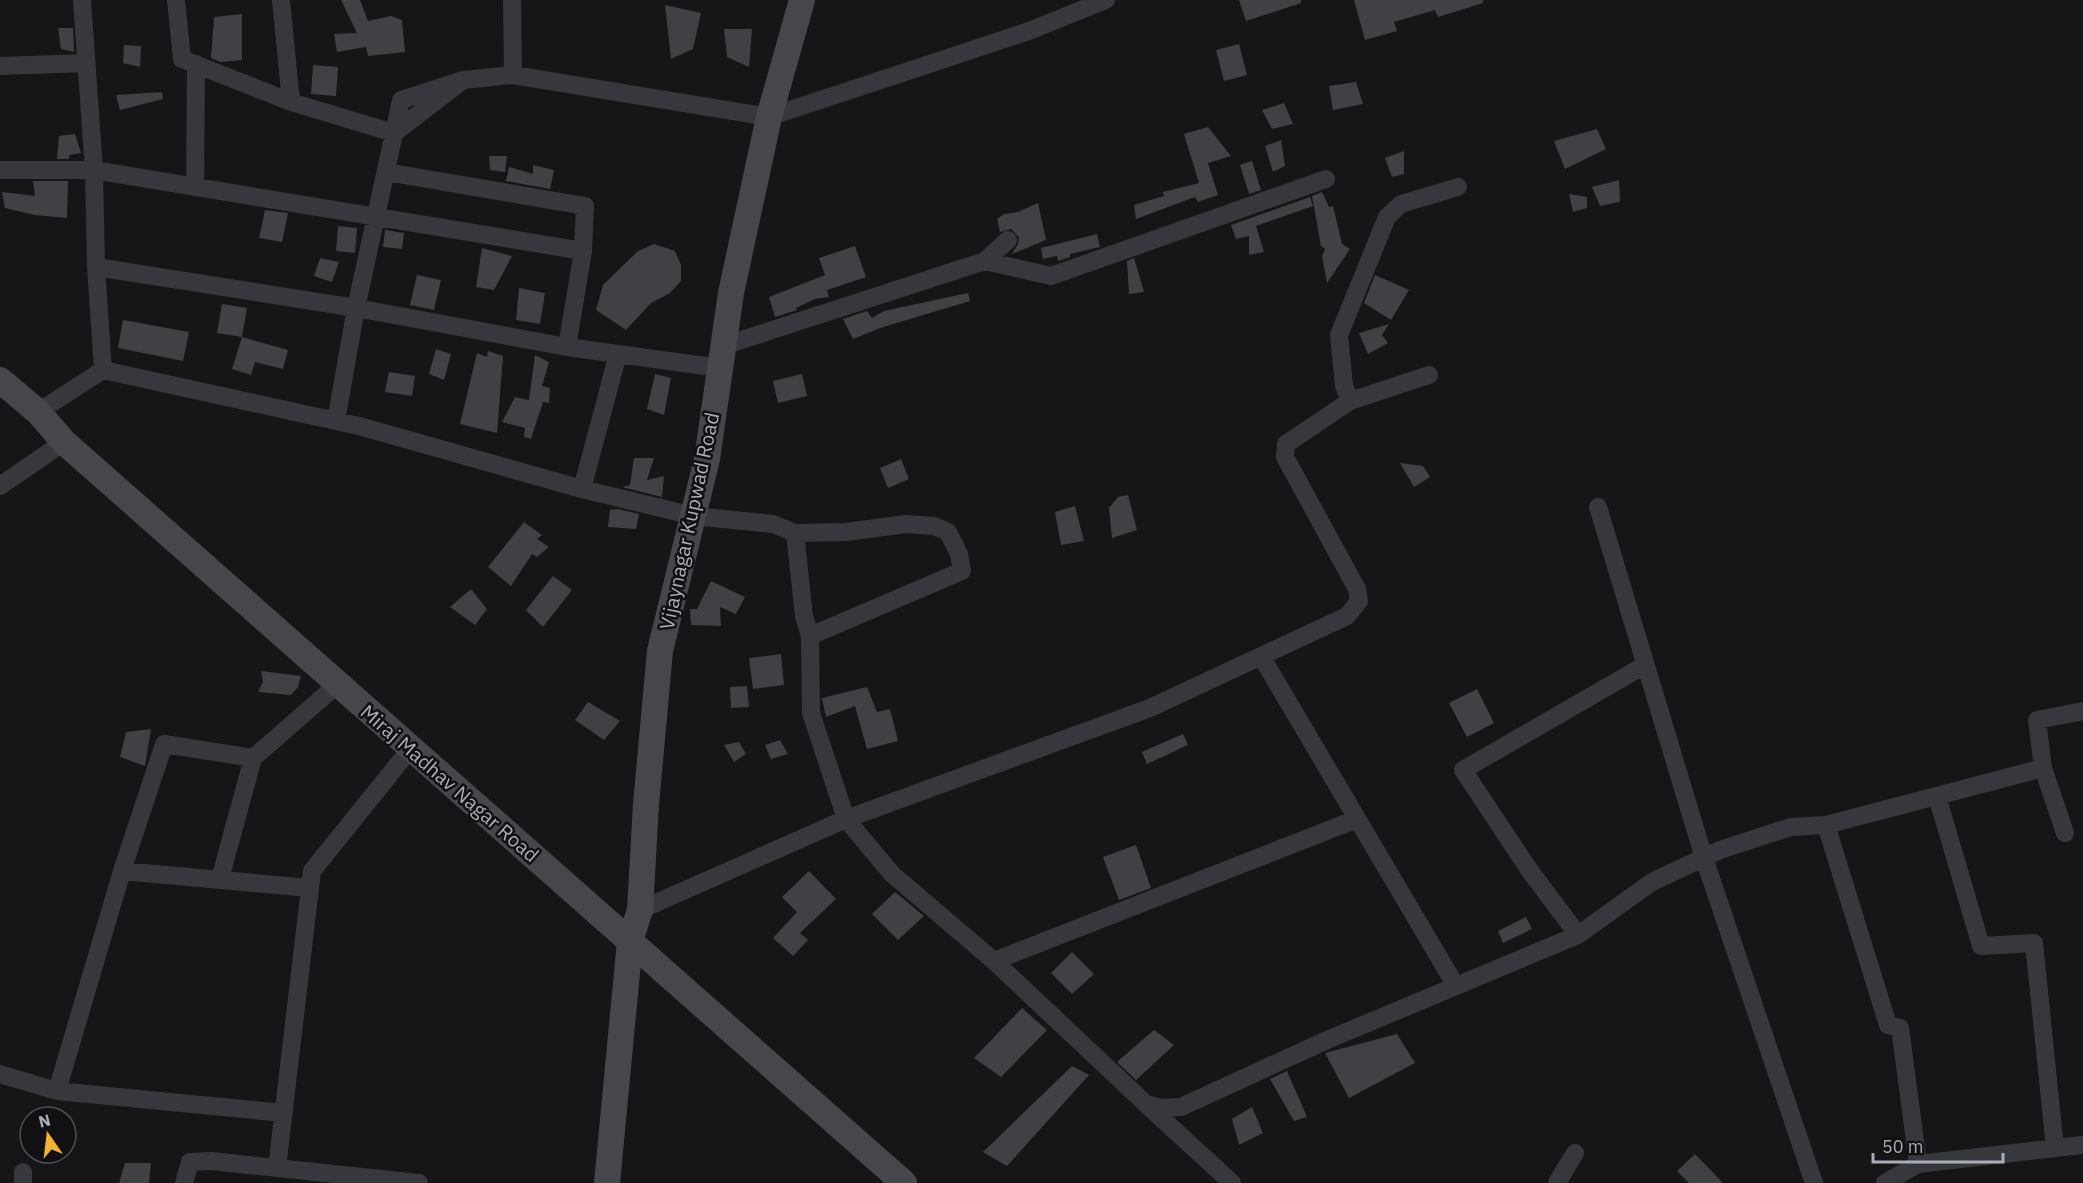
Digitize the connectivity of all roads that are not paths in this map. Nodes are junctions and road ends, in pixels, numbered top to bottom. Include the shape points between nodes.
1 (82, 0) edge
2 (176, 0) edge
3 (281, 0) edge
4 (512, 0) edge
5 (802, 0) edge
6 (1106, 0) edge
7 (86, 63) junction
8 (196, 64) junction
9 (0, 66) edge
10 (513, 75) junction
11 (291, 102) junction
12 (769, 117) junction
13 (394, 134) junction
14 (0, 170) edge
15 (94, 170) junction
16 (386, 172) junction
17 (1326, 179) dead end
18 (195, 187) junction
19 (1458, 187) dead end
20 (375, 215) junction
21 (1008, 240) dead end
22 (583, 251) junction
23 (985, 261) junction
24 (96, 267) junction
25 (356, 308) junction
26 (567, 347) junction
27 (618, 354) junction
28 (722, 357) junction
29 (103, 370) junction
30 (1429, 375) dead end
31 (0, 380) edge
32 (1350, 401) junction
33 (38, 412) junction
34 (336, 420) junction
35 (64, 442) junction
36 (0, 486) edge
37 (582, 489) junction
38 (1598, 507) dead end
39 (694, 516) junction
40 (795, 533) junction
41 (810, 636) junction
42 (1261, 656) junction
43 (1645, 665) junction
44 (338, 684) junction
45 (2083, 711) edge
46 (411, 748) junction
47 (253, 758) junction
48 (2043, 768) junction
49 (1937, 796) junction
50 (846, 819) junction
51 (1357, 819) junction
52 (1826, 825) junction
53 (2065, 833) dead end
54 (1704, 858) junction
55 (122, 871) junction
56 (220, 879) junction
57 (310, 888) junction
58 (640, 910) junction
59 (1578, 935) junction
60 (630, 941) junction
61 (994, 961) junction
62 (1456, 986) junction
63 (0, 1074) edge
64 (57, 1091) junction
65 (1146, 1104) junction
66 (284, 1113) junction
67 (2083, 1145) edge
68 (2055, 1148) junction
69 (1575, 1153) dead end
70 (1918, 1164) junction
71 (277, 1168) junction
72 (184, 1183) edge
73 (419, 1183) edge
74 (607, 1183) edge
75 (904, 1183) edge
76 (1232, 1183) edge
77 (1557, 1183) edge
78 (1814, 1183) edge
79 (1885, 1183) edge

1 - 7 street
2 - 8 street via 182,59
3 - 11 street
4 - 10 street
5 - 12 street, Vijaynagar Kupwad Road
6 - 12 street via 1029,31
7 - 9 street
7 - 15 street
8 - 11 street
8 - 18 street
10 - 12 street
10 - 13 street via 464,80 401,100
11 - 13 street
12 - 28 street, Vijaynagar Kupwad Road via 731,294
13 - 16 street
14 - 15 street
15 - 18 street
15 - 24 street
16 - 20 street
16 - 22 street via 585,206
17 - 23 street via 1052,276
18 - 20 street
19 - 32 street via 1401,204 1387,217 1339,335 1344,386
20 - 22 street
20 - 25 street
21 - 23 street
22 - 26 street
23 - 28 street
24 - 25 street
24 - 29 street
25 - 26 street
25 - 34 street
26 - 27 street
27 - 28 street
27 - 37 street
28 - 39 street, Vijaynagar Kupwad Road
29 - 33 street
29 - 34 street
30 - 32 street
31 - 33 street, Miraj Madhav Nagar Road
32 - 42 street via 1286,444 1285,457 1357,589 1359,601 1347,616
33 - 35 street, Miraj Madhav Nagar Road
34 - 37 street
35 - 36 street
35 - 44 street, Miraj Madhav Nagar Road
37 - 39 street
38 - 43 street
39 - 40 street via 773,524
39 - 58 street, Vijaynagar Kupwad Road via 660,651
40 - 41 street via 804,616
40 - 41 street via 846,532 906,524 934,526 948,532 962,571
41 - 50 street via 811,713
42 - 50 street via 1150,708
42 - 51 street
43 - 54 street
43 - 59 street via 1463,770
44 - 46 street, Miraj Madhav Nagar Road
44 - 47 street
45 - 48 street via 2037,720
46 - 57 street via 312,872
46 - 60 street, Miraj Madhav Nagar Road
47 - 55 street via 164,744
47 - 56 street
48 - 49 street
48 - 53 street
49 - 52 street
49 - 68 street via 1981,946 2034,943
50 - 58 street
50 - 61 street via 892,874
51 - 61 street
51 - 62 street
52 - 54 street via 1791,827
52 - 70 street via 1888,1025 1900,1028
54 - 59 street via 1652,882
54 - 78 street
55 - 56 street
55 - 64 street
56 - 57 street
57 - 66 street
58 - 60 street, Vijaynagar Kupwad Road
59 - 62 street
60 - 74 street, Vijaynagar Kupwad Road
60 - 75 street, Miraj Madhav Nagar Road
61 - 65 street
62 - 65 street via 1181,1107
63 - 64 street
64 - 66 street
65 - 76 street
66 - 71 street
67 - 68 street
68 - 70 street
69 - 77 street
70 - 79 street
71 - 72 street via 190,1162
71 - 73 street

